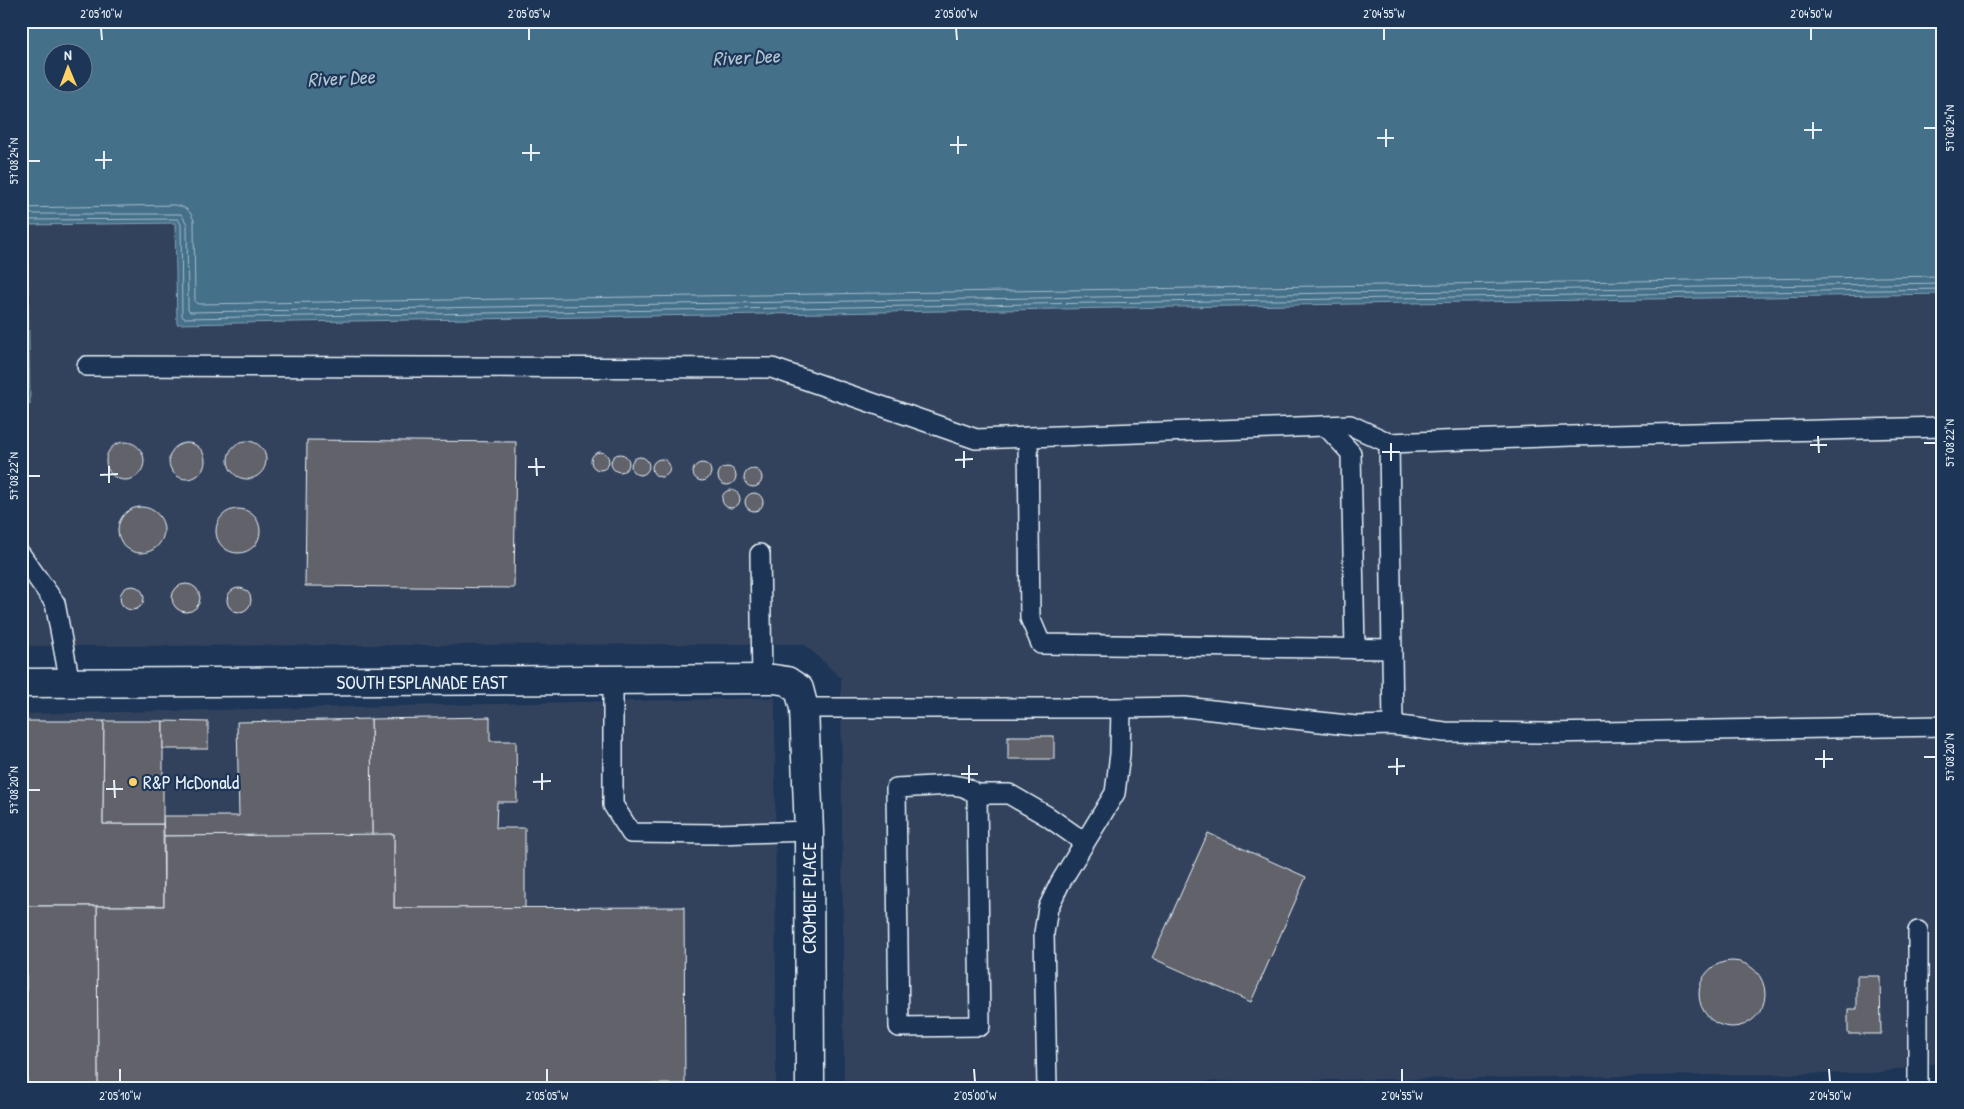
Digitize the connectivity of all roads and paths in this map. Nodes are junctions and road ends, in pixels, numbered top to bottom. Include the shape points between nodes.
1 (87, 366) dead end
2 (1326, 426) junction
3 (1943, 427) edge
4 (1028, 437) junction
5 (1389, 443) junction
6 (760, 554) dead end
7 (21, 555) edge
8 (1355, 649) junction
9 (1392, 649) junction
10 (762, 679) junction
11 (613, 681) junction
12 (21, 683) edge
13 (70, 683) junction
14 (804, 708) junction
15 (1121, 708) junction
16 (1393, 725) junction
17 (1943, 726) edge
18 (977, 794) junction
19 (809, 831) junction
20 (1084, 842) junction
21 (1918, 931) dead end
22 (810, 1088) edge
23 (1047, 1088) edge
24 (1918, 1088) edge

1 - 4 lane via 772,368 976,439
2 - 4 lane
2 - 5 lane via 1350,425
2 - 8 lane via 1351,453
3 - 5 lane
4 - 8 lane via 1030,618 1041,644
5 - 9 lane
6 - 10 lane
7 - 13 lane via 55,603
8 - 9 lane
9 - 16 lane
10 - 11 street, SOUTH ESPLANADE EAST
10 - 14 street, SOUTH ESPLANADE EAST via 787,681 799,689
11 - 13 street, SOUTH ESPLANADE EAST
11 - 19 lane via 613,804 631,832
12 - 13 street, SOUTH ESPLANADE EAST
14 - 15 lane
14 - 19 street, CROMBIE PLACE
15 - 16 lane via 1185,707 1356,726
15 - 20 lane via 1115,793
16 - 17 lane via 1445,732 1546,733
18 - 18 lane via 980,1026 899,1027 896,788 952,785 964,786
18 - 20 lane via 1009,794
19 - 22 street, CROMBIE PLACE
20 - 23 lane via 1048,908 1044,934
21 - 24 lane

